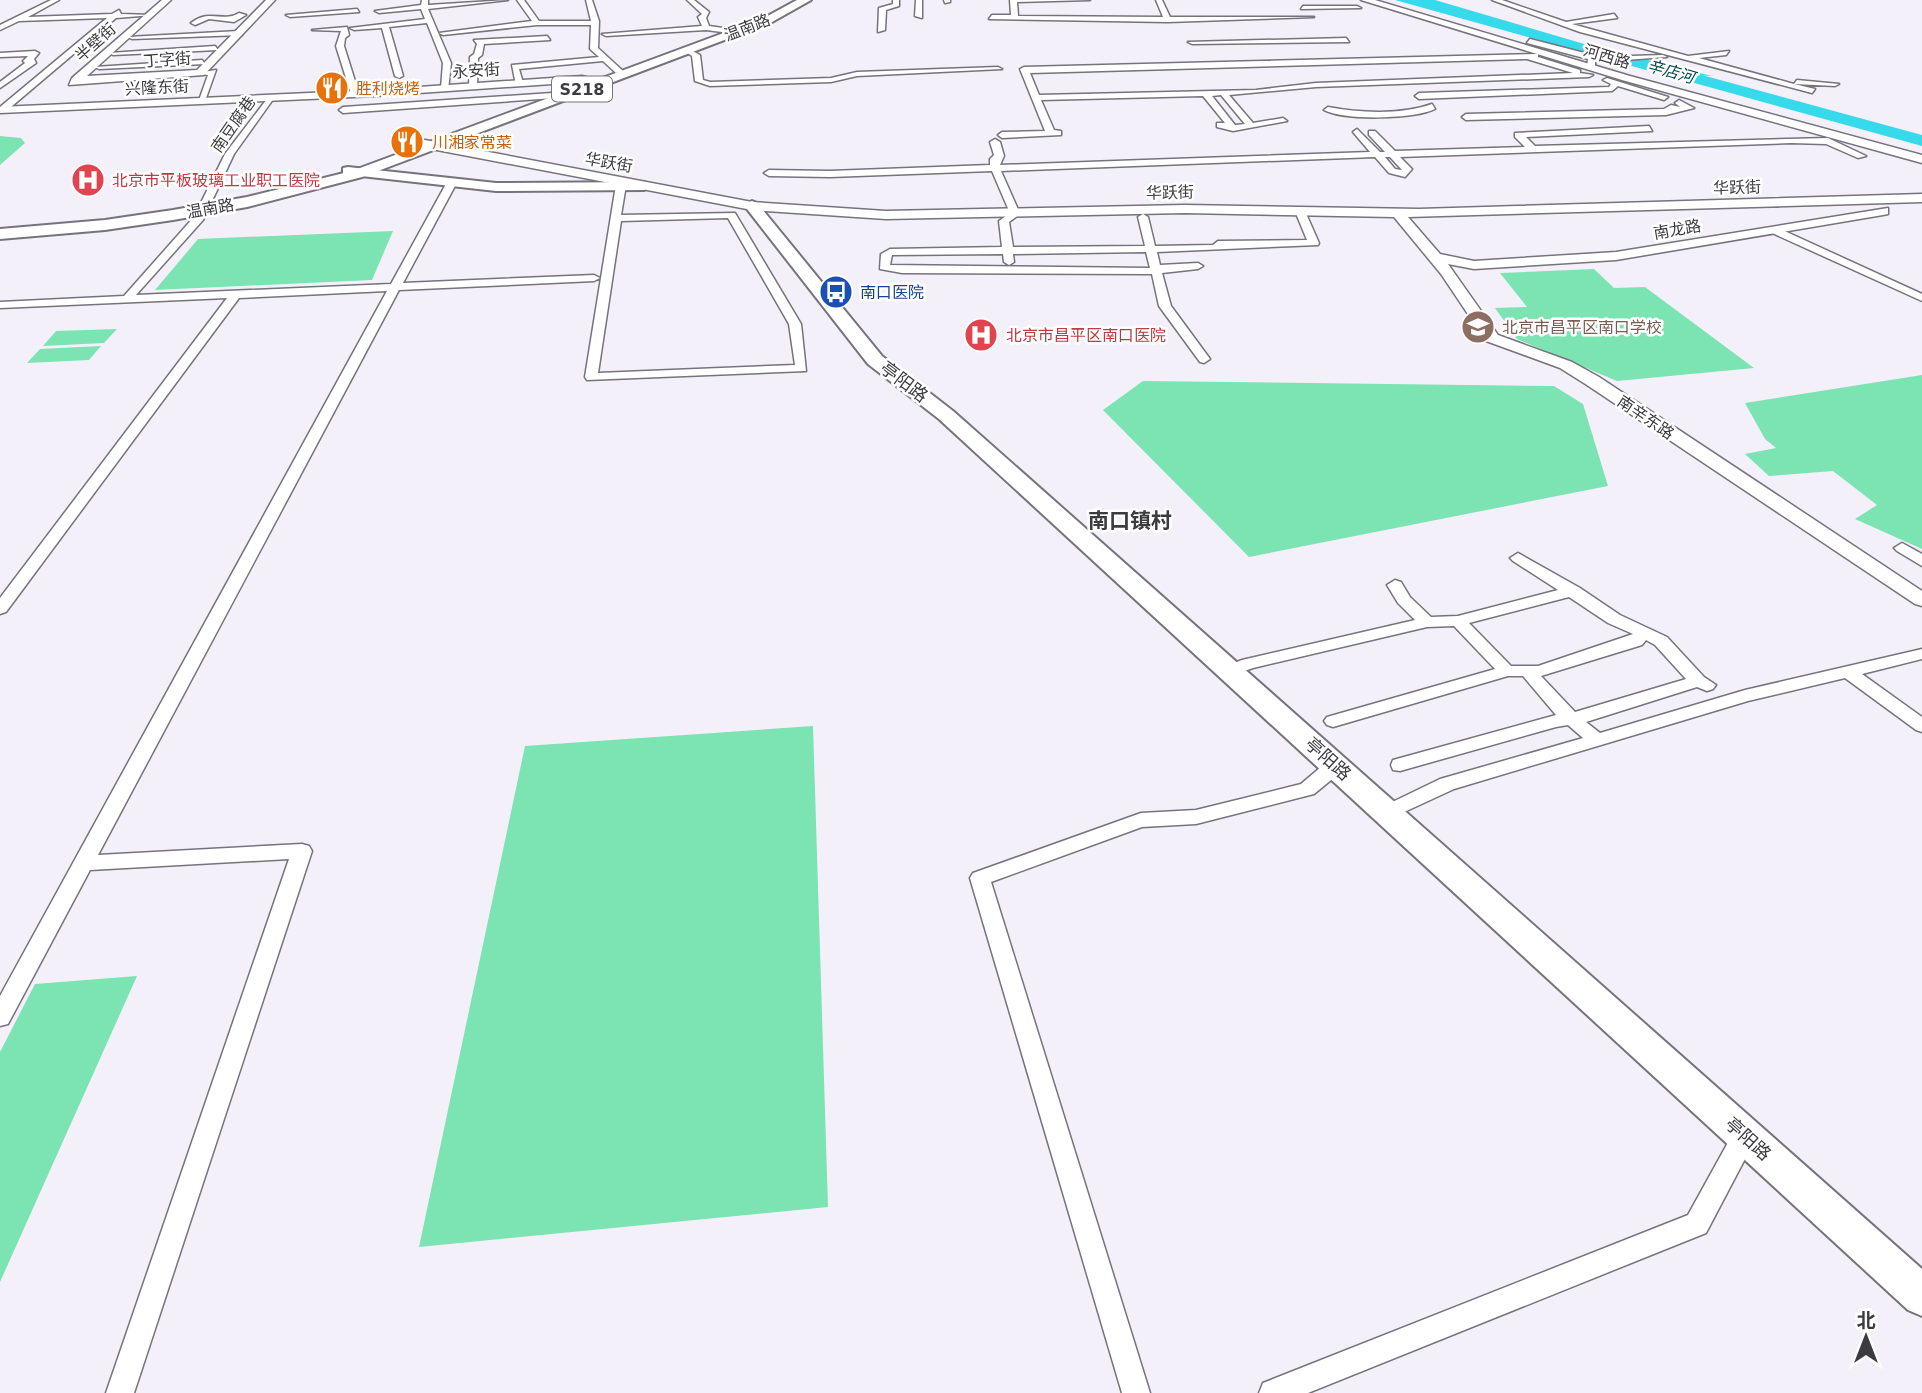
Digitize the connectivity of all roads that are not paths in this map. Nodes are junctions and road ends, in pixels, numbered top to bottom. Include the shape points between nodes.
1 (56, 0) edge
2 (167, 0) edge
3 (271, 0) edge
4 (312, 0) edge
5 (505, 0) edge
6 (520, 0) edge
7 (589, 0) edge
8 (690, 0) edge
9 (796, 0) edge
10 (806, 0) edge
11 (896, 0) edge
12 (906, 0) edge
13 (919, 0) edge
14 (1087, 0) edge
15 (1159, 0) edge
16 (1297, 0) edge
17 (1333, 0) edge
18 (1495, 0) edge
19 (475, 1) edge
20 (1358, 2) edge
21 (425, 3) edge
22 (871, 8) dead end
23 (883, 8) junction
24 (1303, 8) junction
25 (1340, 8) junction
26 (357, 11) dead end
27 (379, 11) dead end
28 (117, 14) junction
29 (149, 15) junction
30 (242, 15) dead end
31 (919, 16) dead end
32 (1614, 16) dead end
33 (992, 17) dead end
34 (1015, 17) junction
35 (1093, 18) junction
36 (19, 19) junction
37 (1167, 19) junction
38 (429, 21) junction
39 (595, 23) junction
40 (1560, 23) junction
41 (184, 24) dead end
42 (542, 24) junction
43 (236, 25) junction
44 (385, 25) junction
45 (491, 27) junction
46 (0, 28) edge
47 (354, 28) dead end
48 (706, 28) junction
49 (695, 29) junction
50 (316, 30) dead end
51 (881, 30) dead end
52 (727, 31) junction
53 (1321, 32) dead end
54 (227, 33) junction
55 (443, 33) dead end
56 (606, 34) dead end
57 (132, 37) dead end
58 (548, 38) dead end
59 (536, 39) junction
60 (513, 40) junction
61 (1328, 40) junction
62 (1346, 40) dead end
63 (1530, 41) dead end
64 (1192, 42) dead end
65 (685, 45) junction
66 (215, 48) junction
67 (536, 49) dead end
68 (1697, 50) dead end
69 (526, 51) dead end
70 (1429, 51) dead end
71 (513, 52) dead end
72 (1479, 52) dead end
73 (113, 53) dead end
74 (1710, 53) junction
75 (0, 55) edge
76 (1728, 56) dead end
77 (1670, 57) junction
78 (1683, 57) junction
79 (1101, 58) dead end
80 (604, 59) junction
81 (527, 65) junction
82 (99, 67) dead end
83 (1592, 67) junction
84 (1698, 67) dead end
85 (198, 69) junction
86 (998, 69) dead end
87 (1106, 69) junction
88 (619, 71) junction
89 (399, 76) dead end
90 (76, 80) junction
91 (1773, 81) junction
92 (596, 82) junction
93 (1404, 82) junction
94 (519, 83) junction
95 (1616, 83) junction
96 (1835, 84) dead end
97 (1316, 85) junction
98 (0, 86) edge
99 (473, 86) junction
100 (445, 88) junction
101 (66, 89) dead end
102 (1645, 91) junction
103 (1812, 91) dead end
104 (23, 92) junction
105 (0, 93) edge
106 (1205, 93) junction
107 (1223, 93) junction
108 (1324, 93) dead end
109 (355, 94) junction
110 (552, 96) junction
111 (1419, 96) junction
112 (1664, 97) dead end
113 (270, 98) junction
114 (1035, 98) junction
115 (55, 99) dead end
116 (201, 101) junction
117 (1330, 106) dead end
118 (45, 108) junction
119 (1, 110) edge
120 (343, 110) dead end
121 (1339, 110) junction
122 (1466, 117) dead end
123 (1283, 121) dead end
124 (1349, 121) dead end
125 (1250, 124) junction
126 (1220, 125) dead end
127 (1233, 128) junction
128 (1649, 129) dead end
129 (1357, 132) dead end
130 (1372, 133) dead end
131 (436, 142) junction
132 (1533, 149) junction
133 (1489, 151) junction
134 (1861, 153) dead end
135 (1393, 154) junction
136 (1378, 155) junction
137 (1498, 159) dead end
138 (1922, 159) edge
139 (995, 168) junction
140 (353, 173) junction
141 (769, 173) dead end
142 (452, 184) junction
143 (621, 185) junction
144 (644, 186) junction
145 (1922, 191) edge
146 (1921, 204) edge
147 (752, 206) junction
148 (203, 207) junction
149 (1012, 209) junction
150 (1300, 211) junction
151 (1398, 213) junction
152 (1143, 217) dead end
153 (616, 218) junction
154 (1774, 230) junction
155 (0, 232) edge
156 (1151, 250) junction
157 (1007, 251) junction
158 (1436, 258) junction
159 (1198, 266) dead end
160 (1010, 269) junction
161 (1158, 270) junction
162 (594, 278) dead end
163 (397, 287) junction
164 (236, 294) junction
165 (1922, 298) edge
166 (127, 299) junction
167 (0, 305) edge
168 (1204, 359) dead end
169 (1902, 548) dead end
170 (1518, 558) dead end
171 (1922, 561) edge
172 (1395, 585) dead end
173 (1574, 591) junction
174 (1922, 600) edge
175 (0, 609) edge
176 (1458, 621) junction
177 (1427, 622) junction
178 (1643, 634) junction
179 (1922, 654) edge
180 (1230, 671) junction
181 (1507, 671) junction
182 (1848, 672) junction
183 (1529, 673) junction
184 (1568, 718) junction
185 (1333, 721) dead end
186 (1922, 726) edge
187 (1597, 740) junction
188 (1400, 765) dead end
189 (1335, 766) junction
190 (1387, 813) junction
191 (82, 863) junction
192 (0, 1017) edge
193 (1745, 1136) junction
194 (1922, 1296) edge
195 (120, 1393) edge
196 (1136, 1393) edge
197 (1273, 1393) edge

1 - 36 street
2 - 29 street, 半壁街
3 - 43 street, 丁字街
4 - 26 street via 309,9 288,18
5 - 19 street
6 - 42 street
7 - 39 street
8 - 48 street via 706,14 702,18
9 - 52 main road, 温南路 / S218
10 - 65 main road, 温南路 / S218 via 768,20
11 - 23 street via 895,6
12 - 13 street
13 - 31 street
14 - 34 street via 1013,0
14 - 35 street
15 - 37 street
16 - 24 street
17 - 25 street
18 - 40 street
19 - 21 street
19 - 45 street
20 - 25 street
20 - 83 street, 河西路
21 - 27 street
21 - 38 street
22 - 23 street
23 - 51 street
24 - 25 street
24 - 37 street via 1312,20
28 - 29 street
28 - 36 street
28 - 104 street
29 - 90 street, 半壁街
30 - 43 street
32 - 40 street
33 - 34 street
34 - 35 street
35 - 37 street
36 - 46 street
38 - 44 street
38 - 100 street via 447,63
39 - 42 street
39 - 80 street via 594,49
40 - 78 street
41 - 43 street
42 - 45 street
42 - 60 street via 545,32 528,32
43 - 54 street via 239,22
43 - 85 street, 丁字街
44 - 47 street
44 - 89 street
45 - 55 street
48 - 49 street
48 - 52 street
49 - 56 street
49 - 65 street
50 - 109 street via 344,29 340,46
52 - 88 main road, 温南路 / S218
53 - 61 street
54 - 57 street
54 - 66 street
58 - 59 street
59 - 60 street
59 - 67 street
60 - 71 street
60 - 99 street via 479,42
61 - 62 street
61 - 64 street
63 - 83 street
65 - 86 street via 696,55 699,81 710,85
65 - 92 main road, 温南路 / S218
66 - 73 street
66 - 85 street
68 - 74 street
69 - 81 street via 522,62
70 - 72 street
74 - 76 street
74 - 78 street
75 - 98 street via 35,53 27,61 33,61
77 - 78 street
77 - 83 street
77 - 84 street
78 - 91 street
79 - 87 street
80 - 81 street
80 - 88 street
81 - 94 street via 515,67
82 - 85 street
83 - 87 street via 1531,56
83 - 93 street
83 - 95 street
83 - 138 street, 河西路
85 - 90 street, 丁字街
85 - 116 street via 213,72
87 - 114 street via 1025,70
88 - 92 main road, 温南路 / S218
90 - 101 street, 半壁街
91 - 96 street
91 - 103 street
92 - 94 street, 永安街
92 - 110 main road, 温南路 / S218
92 - 131 main road, 温南路 / S218
93 - 97 street
93 - 111 street
94 - 99 street, 永安街
95 - 102 street
95 - 111 street via 1612,89
97 - 107 street
97 - 108 street
99 - 100 street, 永安街
100 - 109 street, 永安街
102 - 112 street
102 - 122 street via 1676,108 1666,112
104 - 105 street
104 - 119 street
106 - 107 street
106 - 114 street
106 - 127 street
107 - 125 street
109 - 113 street, 永安街
110 - 120 street
110 - 131 main road, 温南路 / S218
111 - 121 street via 1435,109 1351,114
113 - 116 street, 兴隆东街
113 - 148 street, 南豆腐巷 via 230,154
114 - 139 street via 1055,133 998,139
115 - 118 street
116 - 118 street, 兴隆东街
117 - 121 street
118 - 119 street, 兴隆东街
121 - 124 street
123 - 125 street
125 - 127 street
126 - 127 street
128 - 132 street via 1518,135
129 - 136 street
130 - 135 street
131 - 140 main road, 温南路 / S218
131 - 144 street, 华跃街
131 - 149 street, 华跃街 via 792,203
132 - 133 street
132 - 134 street via 1791,140 1828,141
133 - 135 street
133 - 137 street
135 - 136 street
135 - 136 street via 1407,169 1405,174 1391,171
136 - 139 street
139 - 141 street
139 - 149 street
140 - 142 main road
140 - 148 main road, 温南路 / S218
142 - 143 main road
142 - 163 street
143 - 144 main road
143 - 153 street
144 - 147 street, 华跃街
145 - 149 street, 华跃街 via 1541,203
146 - 151 street, 华跃街
146 - 154 street, 南龙路
147 - 149 street, 华跃街 via 886,215
147 - 180 main road, 亭阳路 via 874,360 946,415
148 - 155 main road, 温南路 / S218 via 105,225
148 - 166 street, 南豆腐巷
149 - 150 street, 华跃街
149 - 157 street via 1004,220
150 - 151 street, 华跃街
150 - 156 street via 1314,243
151 - 158 street, 南辛东路
152 - 156 street
153 - 153 street via 591,377 802,368 794,324 731,215
154 - 158 street, 南龙路 via 1616,256 1474,265
154 - 165 street
156 - 157 street
156 - 161 street
157 - 160 street
157 - 160 street via 890,252 884,267
158 - 174 street, 南辛东路 via 1492,338 1566,365 1593,381
159 - 161 street
160 - 161 street
161 - 168 street via 1165,306
162 - 163 street
163 - 164 street
163 - 191 street
164 - 166 street
164 - 175 street
166 - 167 street
169 - 171 street
170 - 173 street
172 - 177 street
173 - 176 street
173 - 178 street
176 - 177 street
176 - 181 street
177 - 180 street
178 - 183 street via 1636,641
178 - 184 street via 1668,647 1702,683
179 - 182 street
180 - 189 main road, 亭阳路
181 - 183 street
181 - 185 street
182 - 186 street
182 - 187 street via 1745,696
183 - 184 street
184 - 187 street
184 - 188 street
187 - 190 street via 1447,784
189 - 190 main road, 亭阳路
189 - 196 street via 1307,789 1196,817 1141,820 980,878
190 - 193 main road, 亭阳路
191 - 192 street
191 - 195 street via 302,851
193 - 194 main road, 亭阳路
193 - 197 street via 1697,1224

